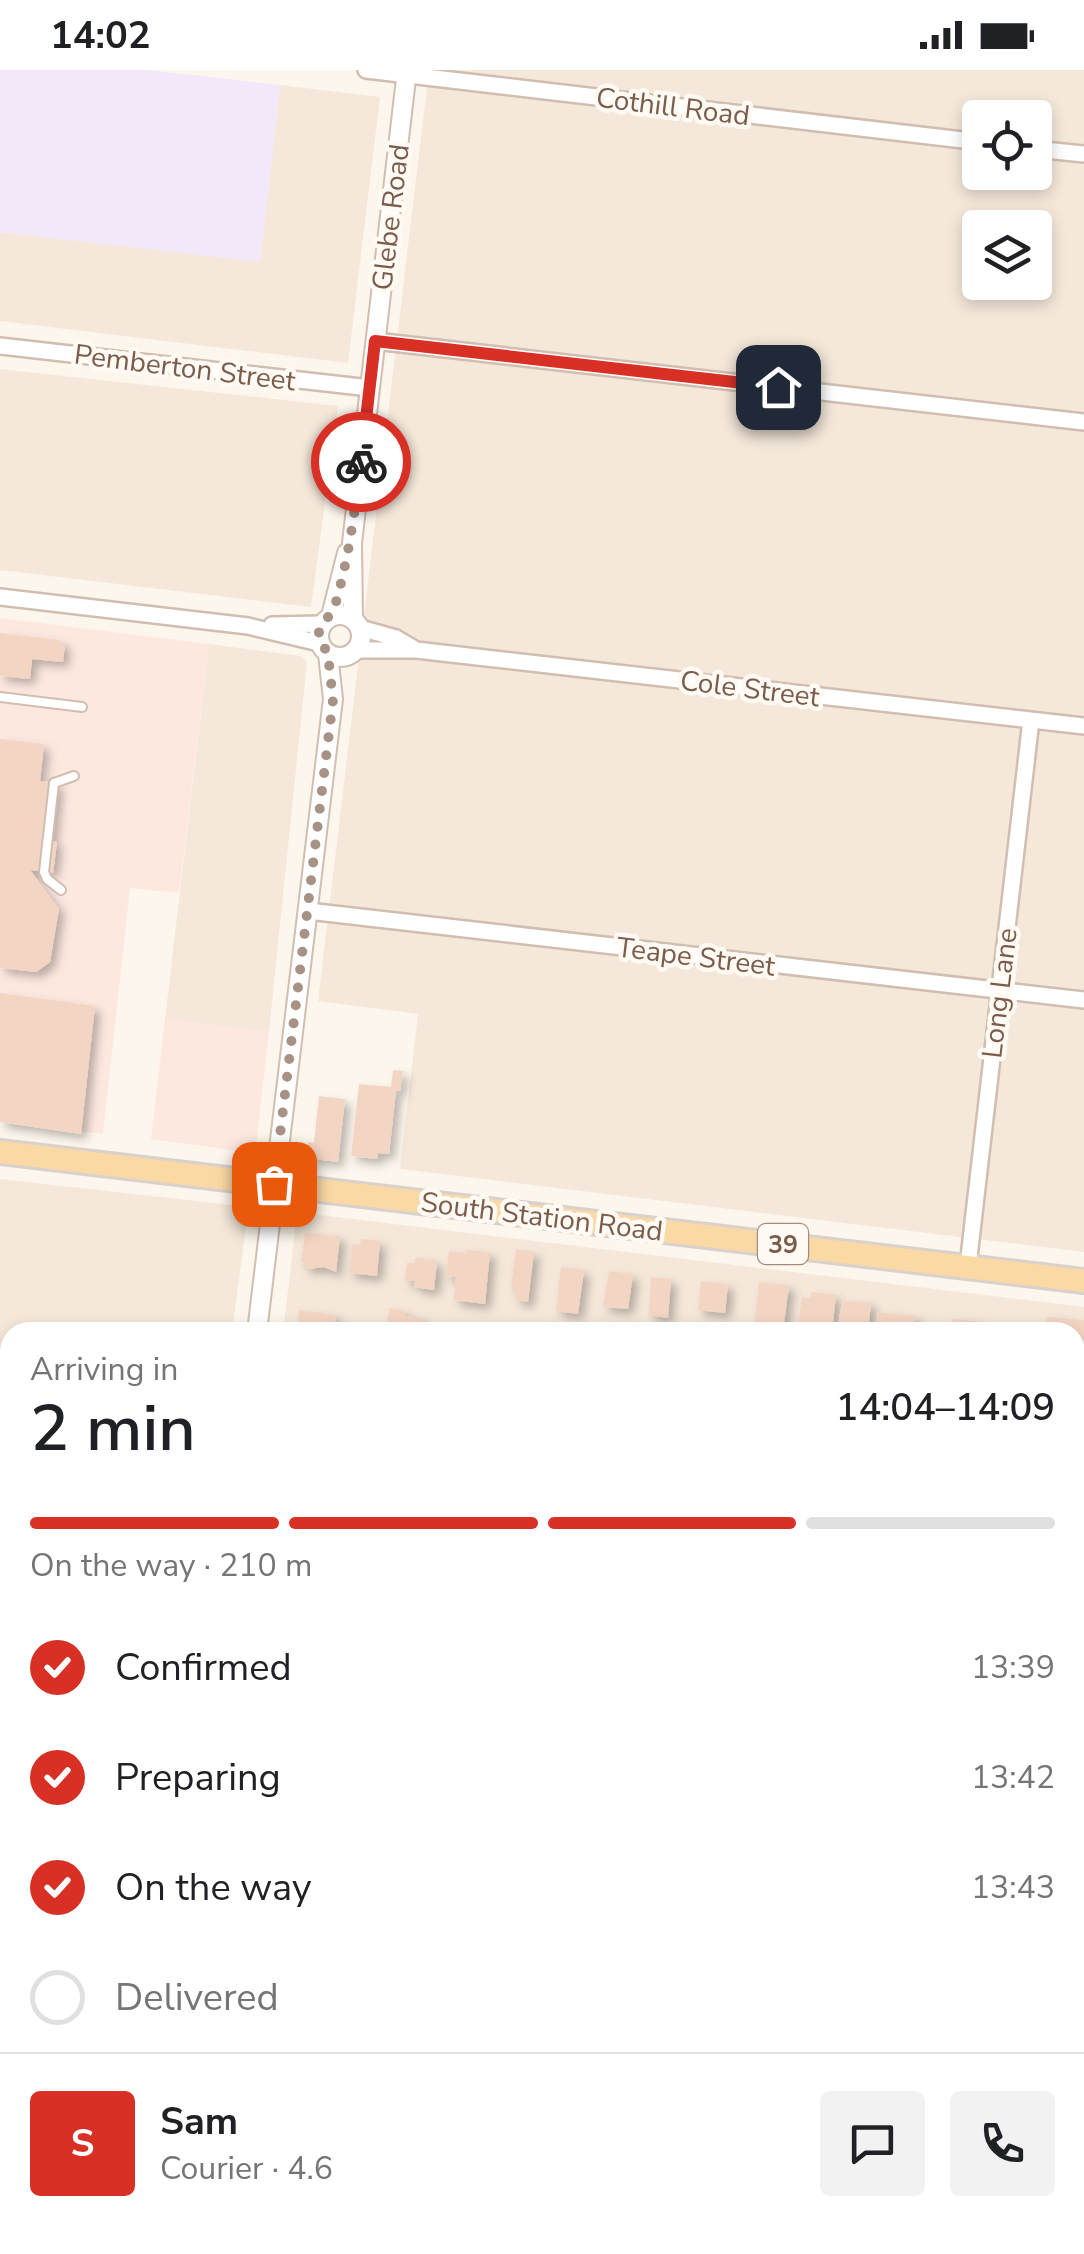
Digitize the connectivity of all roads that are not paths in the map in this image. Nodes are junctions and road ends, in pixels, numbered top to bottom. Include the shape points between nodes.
1 (366, 70) edge
2 (407, 72) edge
3 (962, 140) edge
4 (1052, 150) edge
5 (1084, 154) edge
6 (375, 341) junction
7 (0, 346) edge
8 (370, 388) junction
9 (1084, 422) edge
10 (352, 543) junction
11 (0, 597) edge
12 (356, 624) junction
13 (325, 634) junction
14 (416, 650) junction
15 (352, 653) junction
16 (0, 696) edge
17 (333, 700) junction
18 (82, 707) dead end
19 (1032, 720) junction
20 (1084, 726) edge
21 (74, 776) dead end
22 (61, 890) dead end
23 (308, 911) junction
24 (999, 991) junction
25 (1084, 1000) edge
26 (0, 1152) edge
27 (274, 1184) junction
28 (968, 1266) junction
29 (1084, 1281) edge
30 (258, 1322) edge

1 - 2 street, Cothill Road
2 - 3 street, Cothill Road
2 - 6 street, Glebe Road
4 - 5 street
6 - 8 street, Glebe Road
6 - 9 street
7 - 8 street, Pemberton Street
8 - 10 street, Glebe Road
10 - 12 street, Glebe Road
10 - 13 street, Glebe Road
11 - 13 street
12 - 13 street via 342,615
12 - 14 street, Cole Street
12 - 15 street, Glebe Road via 361,640
13 - 15 street via 342,658
13 - 17 street, Glebe Road
14 - 15 street, Cole Street
14 - 19 street, Cole Street
15 - 17 street, Glebe Road
16 - 18 lane
17 - 23 street, Glebe Road
19 - 20 street, Cole Street
19 - 24 street, Long Lane
21 - 22 lane via 54,783 44,872
23 - 24 street, Teape Street
23 - 27 street, Glebe Road
24 - 25 street, Teape Street
24 - 28 street, Long Lane
26 - 27 main road, South Station Road / 39
27 - 28 main road, South Station Road / 39
27 - 30 street, Glebe Road
28 - 29 main road, South Station Road / 39

